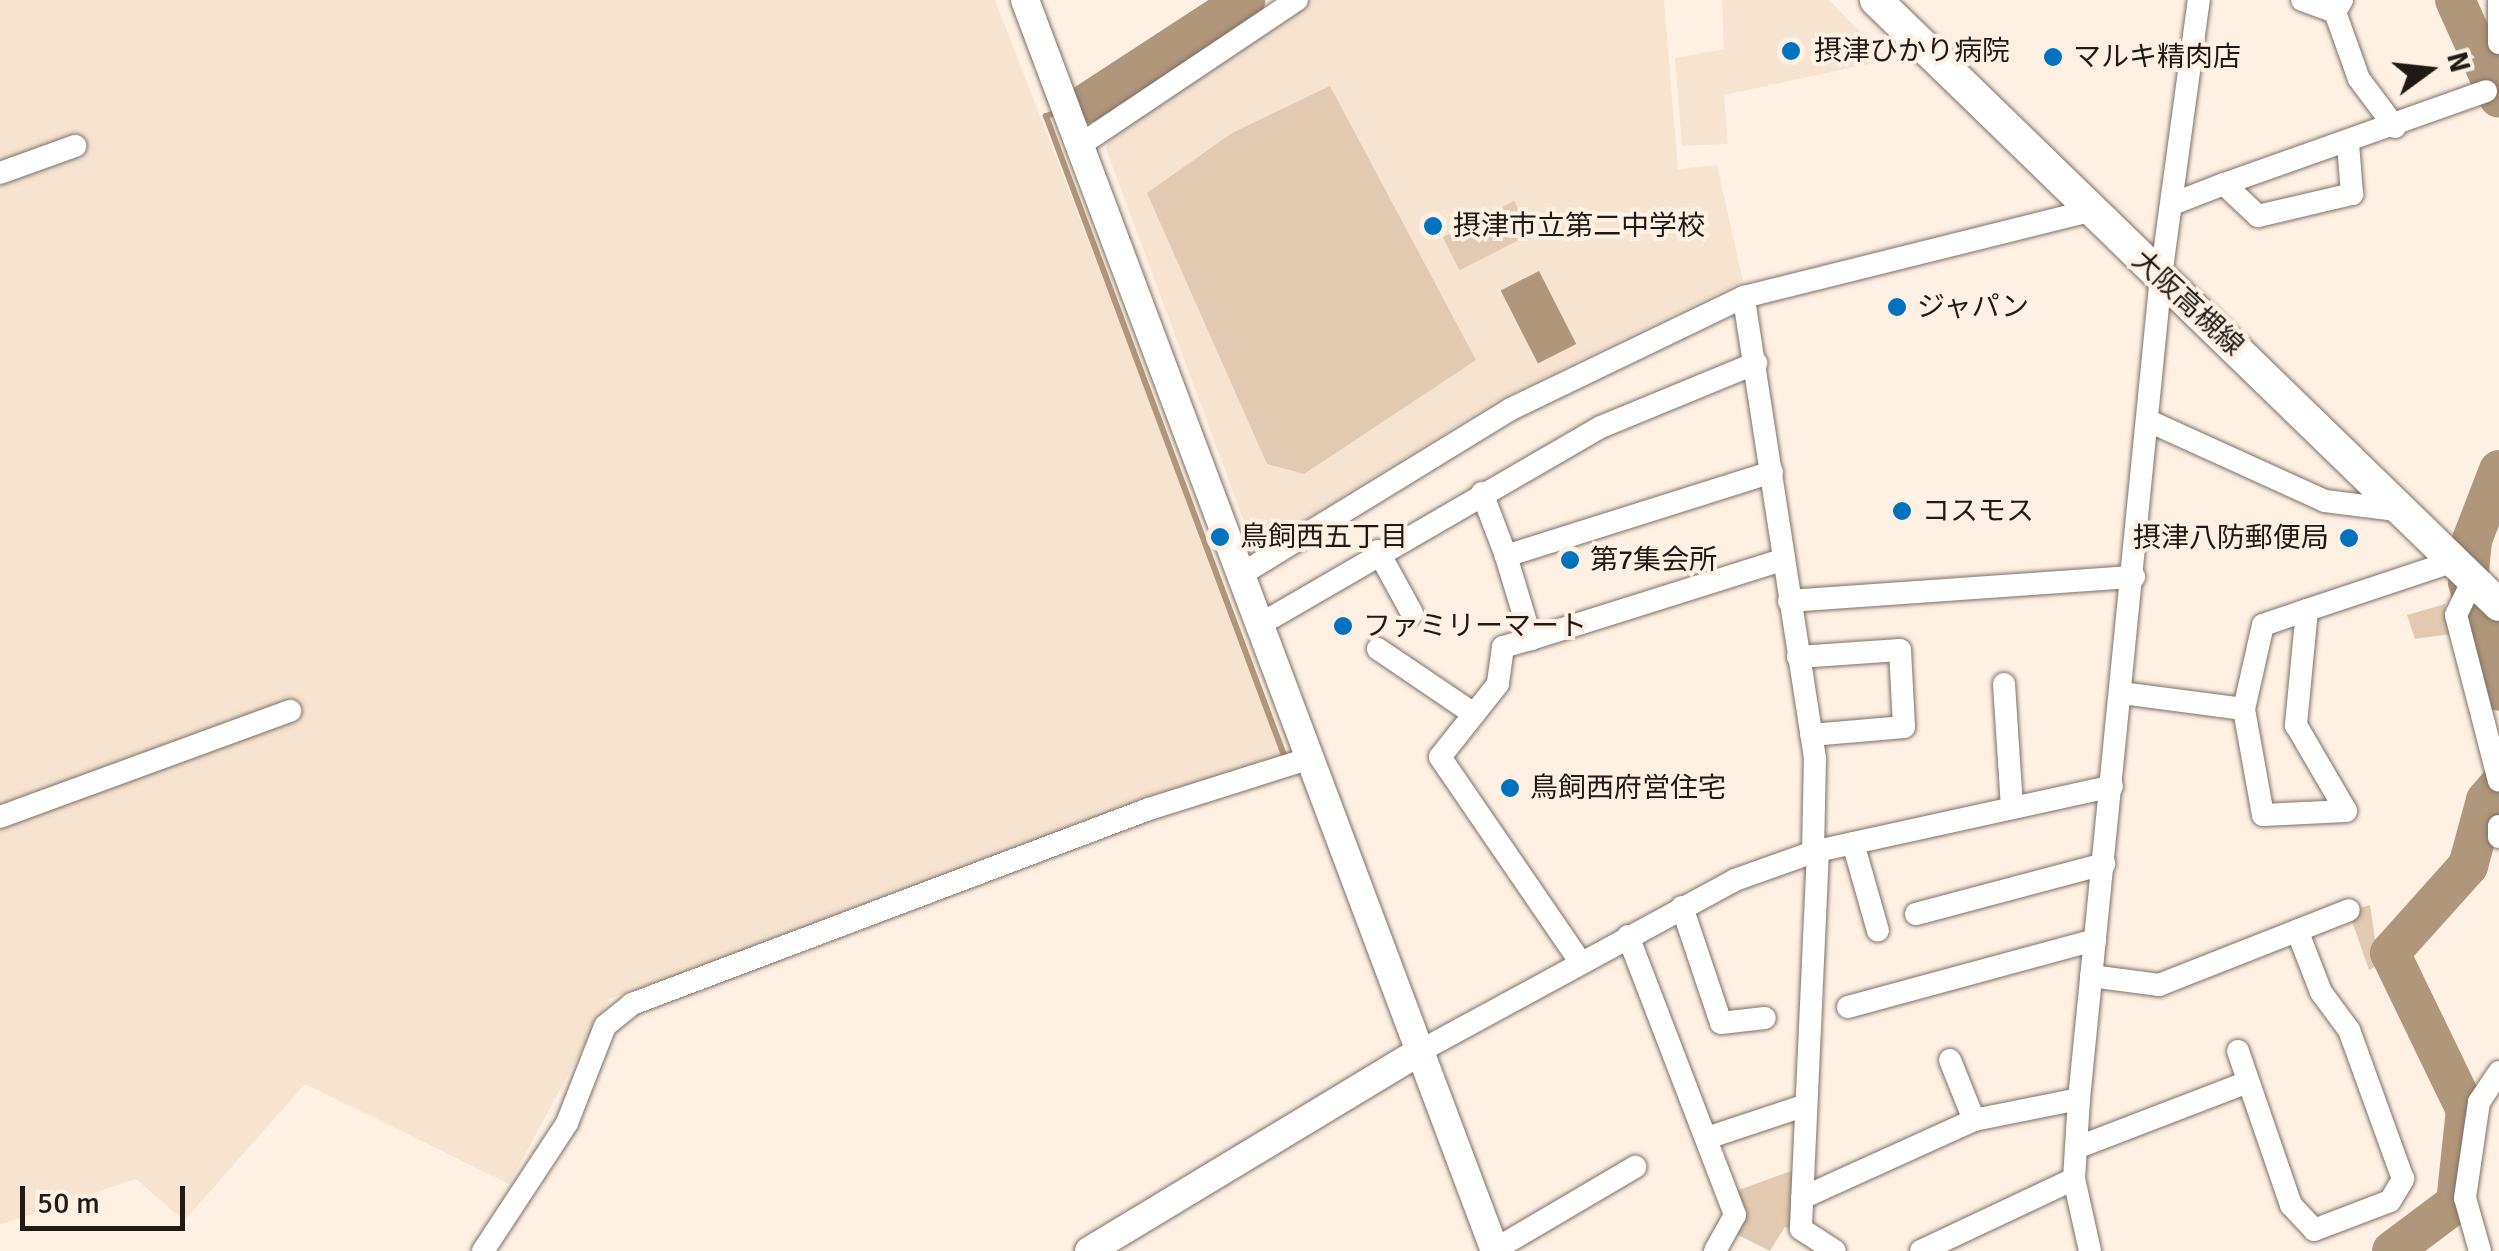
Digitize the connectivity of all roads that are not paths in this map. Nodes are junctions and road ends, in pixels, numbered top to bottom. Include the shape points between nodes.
1 (1025, 0) edge
2 (1297, 0) edge
3 (1876, 0) edge
4 (2199, 0) edge
5 (2302, 0) edge
6 (2499, 1) edge
7 (2339, 6) edge
8 (2499, 43) edge
9 (2486, 92) dead end
10 (2395, 127) junction
11 (2348, 143) junction
12 (1080, 145) junction
13 (75, 146) dead end
14 (0, 173) edge
15 (2224, 184) junction
16 (2175, 203) junction
17 (2089, 212) junction
18 (2161, 276) junction
19 (1744, 297) junction
20 (1756, 363) junction
21 (2152, 422) junction
22 (1772, 472) junction
23 (1482, 493) junction
24 (2404, 512) junction
25 (1378, 551) junction
26 (1506, 556) junction
27 (1782, 560) junction
28 (2464, 570) junction
29 (1240, 575) junction
30 (2134, 576) junction
31 (1789, 601) junction
32 (2499, 605) edge
33 (2306, 610) junction
34 (1412, 612) dead end
35 (1259, 625) junction
36 (1531, 640) junction
37 (1378, 650) dead end
38 (1798, 657) junction
39 (2004, 684) dead end
40 (2122, 694) junction
41 (2244, 709) junction
42 (290, 711) dead end
43 (1474, 714) junction
44 (1811, 734) junction
45 (1311, 758) junction
46 (2499, 780) edge
47 (2112, 786) junction
48 (2012, 808) junction
49 (0, 817) edge
50 (2499, 826) edge
51 (2499, 836) edge
52 (1853, 844) junction
53 (1816, 852) junction
54 (2104, 864) junction
55 (1682, 906) junction
56 (2349, 910) dead end
57 (1916, 914) dead end
58 (2297, 930) junction
59 (1878, 931) dead end
60 (1628, 936) junction
61 (2095, 940) junction
62 (1579, 960) junction
63 (2092, 976) junction
64 (1848, 1006) dead end
65 (1766, 1018) dead end
66 (1422, 1050) junction
67 (2238, 1050) dead end
68 (1950, 1060) dead end
69 (2499, 1072) edge
70 (2248, 1082) junction
71 (2079, 1099) junction
72 (1806, 1105) junction
73 (1974, 1120) junction
74 (1710, 1137) junction
75 (2499, 1145) edge
76 (2076, 1148) junction
77 (2474, 1151) junction
78 (1635, 1168) dead end
79 (2074, 1179) junction
80 (1802, 1198) junction
81 (1495, 1250) edge
82 (483, 1251) edge
83 (1089, 1251) edge
84 (1715, 1251) edge
85 (1834, 1251) edge
86 (1921, 1251) edge
87 (2090, 1251) edge
88 (2480, 1251) edge

1 - 12 street
2 - 12 street
3 - 17 main road, 大阪高槻線
4 - 16 street
5 - 7 street
6 - 8 street
7 - 10 street via 2360,79
9 - 10 street
10 - 11 street
11 - 15 street
11 - 15 street via 2352,194 2258,216
12 - 29 street
13 - 14 street
15 - 16 street
16 - 18 street
17 - 18 main road, 大阪高槻線
17 - 19 street
18 - 21 street
18 - 24 main road, 大阪高槻線
19 - 20 street
19 - 29 street via 1478,428
20 - 22 street
20 - 23 street via 1602,428
21 - 24 street via 2325,501
21 - 30 street
22 - 26 street
22 - 27 street
23 - 25 street
23 - 26 street
24 - 28 main road, 大阪高槻線
25 - 34 street
25 - 35 street
26 - 36 street
27 - 31 street
27 - 36 street
28 - 32 main road, 大阪高槻線
28 - 33 street
28 - 46 street via 2456,614
29 - 35 street
30 - 31 street
30 - 40 street
31 - 38 street
33 - 41 street via 2263,625
33 - 41 street via 2296,725 2346,810 2263,815
35 - 45 street
36 - 43 street via 1504,648 1498,684
37 - 43 street
38 - 44 street
38 - 44 street via 1900,650 1904,727
39 - 48 street
40 - 41 street
40 - 47 street
42 - 49 street
43 - 62 street via 1440,757
44 - 53 street
45 - 66 street
45 - 82 street via 632,1004 605,1026 567,1123
47 - 48 street
47 - 54 street
48 - 52 street
50 - 51 street
52 - 53 street
52 - 59 street
53 - 55 street
53 - 72 street
54 - 57 street
54 - 61 street
55 - 60 street
55 - 65 street via 1721,1022
56 - 58 street
58 - 63 street via 2159,986
58 - 70 street via 2321,992 2350,1030 2403,1179 2390,1201 2314,1230 2290,1205
60 - 62 street
60 - 74 street
61 - 63 street
61 - 64 street
62 - 66 street
63 - 71 street
66 - 81 street
66 - 83 street
67 - 70 street
68 - 73 street
69 - 77 street via 2479,1102
70 - 76 street
71 - 73 street
71 - 76 street
72 - 74 street
72 - 80 street
73 - 80 street
74 - 84 street via 1735,1215
75 - 77 street
76 - 79 street
77 - 88 street via 2465,1198
78 - 81 street via 1589,1184
79 - 86 street
79 - 87 street
80 - 85 street via 1802,1229

